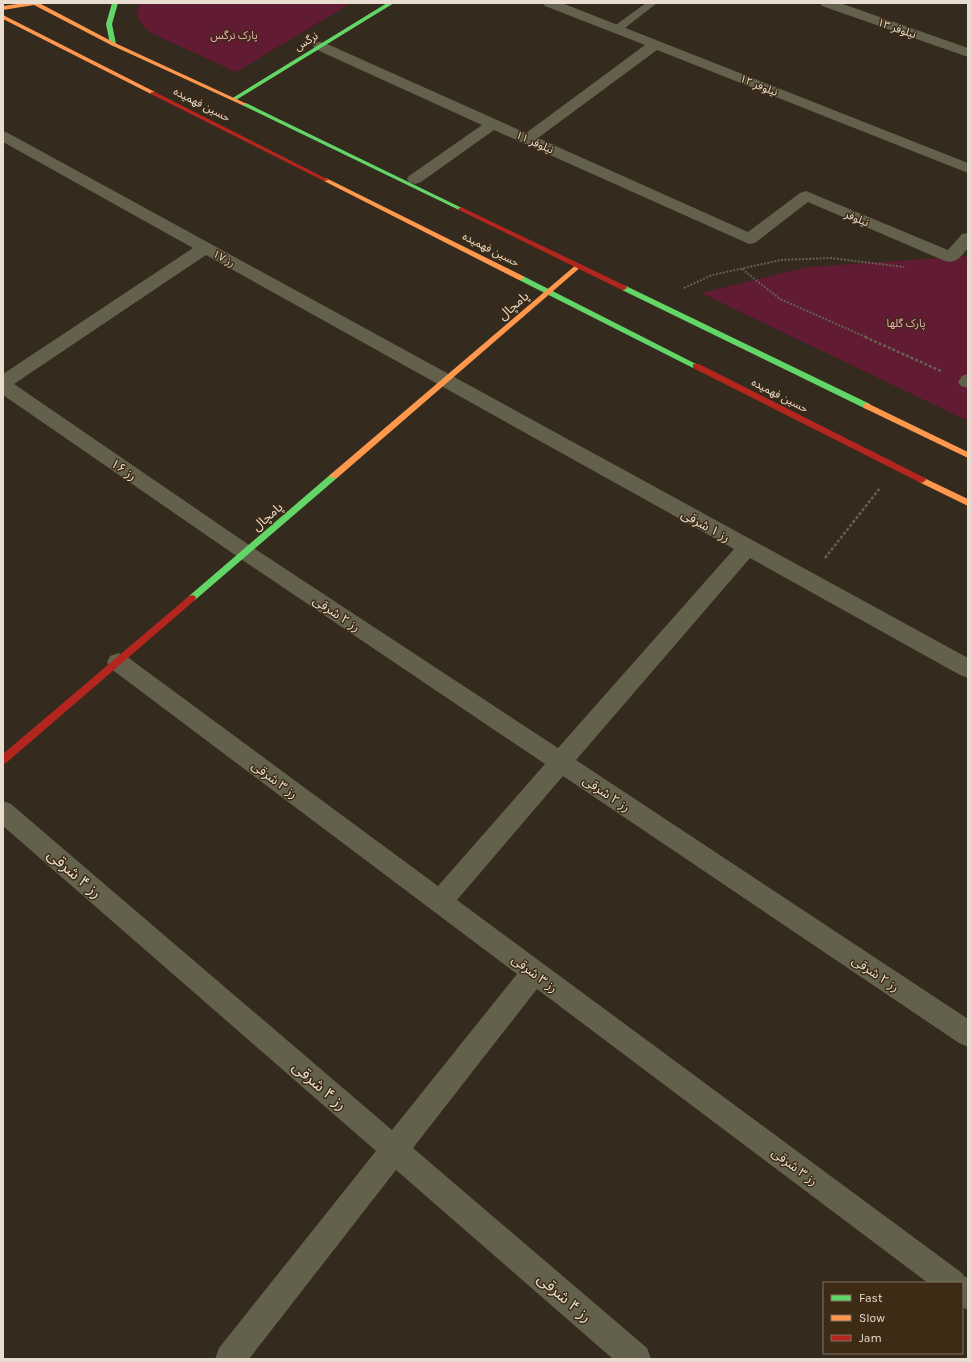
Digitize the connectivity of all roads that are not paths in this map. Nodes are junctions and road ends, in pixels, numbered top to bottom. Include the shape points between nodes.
1 (35, 3) edge
2 (115, 3) edge
3 (391, 3) edge
4 (550, 3) edge
5 (652, 3) edge
6 (827, 3) edge
7 (3, 8) edge
8 (3, 17) edge
9 (616, 29) junction
10 (112, 44) junction
11 (656, 44) junction
12 (320, 46) junction
13 (968, 53) edge
14 (234, 100) junction
15 (493, 124) junction
16 (3, 136) edge
17 (527, 139) junction
18 (968, 168) edge
19 (415, 179) dead end
20 (968, 238) edge
21 (749, 239) joint
22 (205, 248) junction
23 (579, 266) junction
24 (548, 291) junction
25 (444, 381) junction
26 (3, 384) edge
27 (968, 454) edge
28 (968, 503) edge
29 (747, 548) junction
30 (245, 552) junction
31 (118, 662) junction
32 (968, 669) edge
33 (3, 760) edge
34 (560, 762) junction
35 (3, 811) edge
36 (439, 902) junction
37 (534, 972) junction
38 (968, 1034) edge
39 (394, 1150) junction
40 (951, 1282) edge
41 (230, 1359) edge
42 (636, 1359) edge

1 - 7 main road
1 - 10 main road, حسین فهمیده
2 - 10 main road via 109,24
3 - 12 main road, نرگس
4 - 9 street, نیلوفر ۱۲
5 - 9 lane
6 - 13 street, نیلوفر ۱۳
8 - 24 main road, حسین فهمیده
9 - 11 street, نیلوفر ۱۲
10 - 14 main road, حسین فهمیده
11 - 17 street
11 - 18 street, نیلوفر ۱۲
12 - 14 main road, نرگس
12 - 15 street, نیلوفر ۱۱
14 - 23 main road, حسین فهمیده
15 - 17 street, نیلوفر ۱۱
15 - 19 street
16 - 22 street, رز ۱۷
17 - 21 street, نیلوفر ۱۱
20 - 21 street, نیلوفر via 951,257 806,196
22 - 25 street, رز ۱۷
22 - 26 street
23 - 24 main road, پامچال
23 - 27 main road, حسین فهمیده
24 - 25 main road, پامچال
24 - 28 main road, حسین فهمیده
25 - 29 street, رز ۱ شرقی
25 - 30 main road, پامچال
26 - 30 street, رز ۱۶
29 - 32 street, رز ۱ شرقی
29 - 34 street
30 - 31 main road, پامچال
30 - 34 street, رز ۲ شرقی
31 - 33 main road, پامچال
31 - 36 street, رز ۳ شرقی
34 - 36 street
34 - 38 street, رز ۲ شرقی
35 - 39 street, رز ۴ شرقی
36 - 37 street, رز ۳ شرقی
37 - 39 street
37 - 40 street, رز ۳ شرقی
39 - 41 street
39 - 42 street, رز ۴ شرقی

